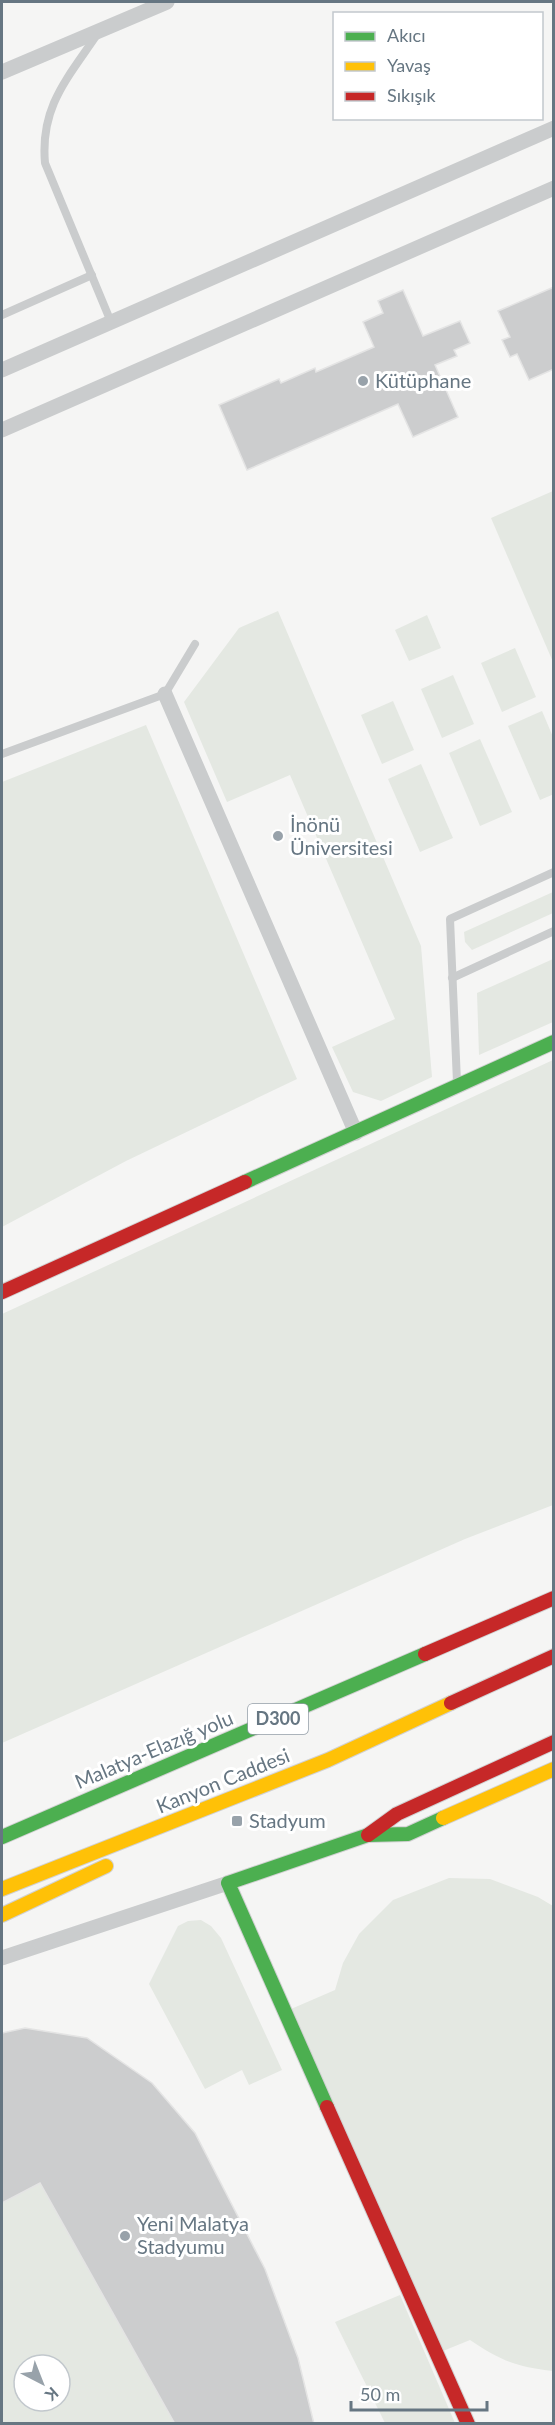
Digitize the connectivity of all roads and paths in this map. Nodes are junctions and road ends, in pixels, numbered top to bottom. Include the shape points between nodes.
1 (167, 2) edge
2 (101, 29) junction
3 (2, 72) edge
4 (554, 128) edge
5 (554, 188) edge
6 (92, 276) junction
7 (2, 315) edge
8 (111, 322) junction
9 (2, 370) edge
10 (2, 430) edge
11 (195, 645) dead end
12 (165, 694) junction
13 (2, 754) edge
14 (554, 872) edge
15 (554, 931) edge
16 (452, 978) junction
17 (554, 1042) edge
18 (457, 1087) junction
19 (356, 1133) junction
20 (2, 1292) edge
21 (554, 1598) edge
22 (554, 1656) edge
23 (554, 1742) edge
24 (321, 1763) junction
25 (554, 1769) edge
26 (368, 1835) junction
27 (2, 1837) edge
28 (137, 1851) dead end
29 (116, 1861) dead end
30 (228, 1883) junction
31 (2, 1890) edge
32 (2, 1916) edge
33 (2, 1958) edge
34 (468, 2424) edge

1 - 2 street
2 - 3 street
2 - 6 lane via 54,100 43,147 45,163
4 - 8 street
5 - 10 street
6 - 7 lane
6 - 8 lane
8 - 9 street
11 - 12 lane
12 - 13 lane
12 - 19 street
14 - 16 lane via 450,919
15 - 16 lane
16 - 18 lane
17 - 18 main road
18 - 19 main road
19 - 20 main road
21 - 27 main road, Malatya-Elazığ yolu / D300
22 - 24 main road, Kanyon Caddesi
23 - 26 main road via 397,1814
24 - 28 main road
24 - 31 main road, Kanyon Caddesi
25 - 26 main road via 408,1834
26 - 30 main road
29 - 32 main road
30 - 33 street
30 - 34 main road

